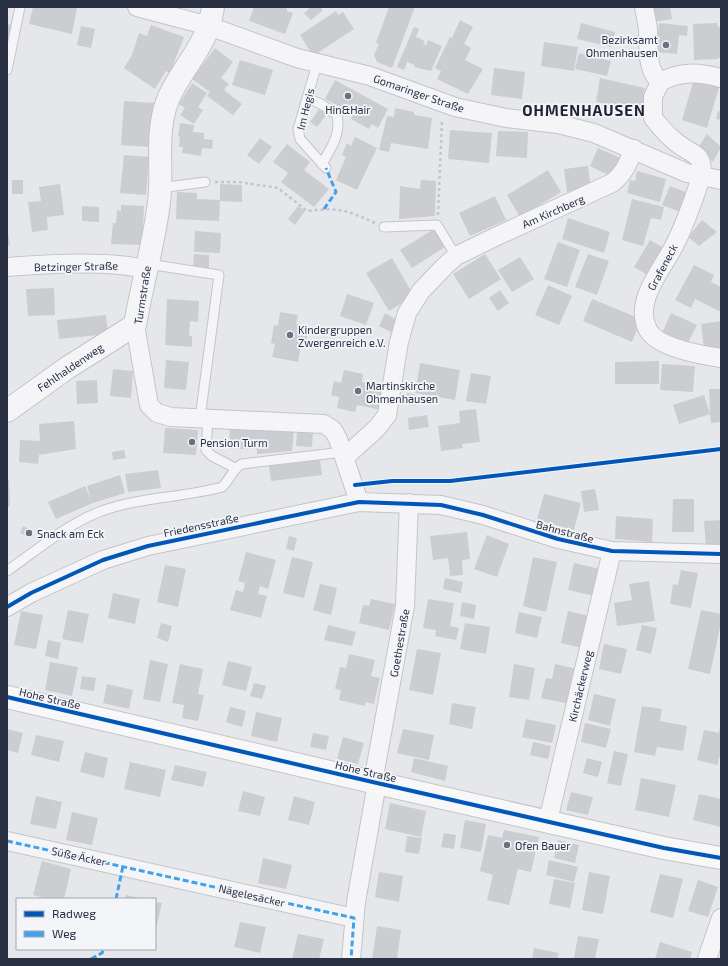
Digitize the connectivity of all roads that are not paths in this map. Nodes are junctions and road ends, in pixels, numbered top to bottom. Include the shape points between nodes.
1 (20, 7) edge
2 (137, 7) edge
3 (644, 7) edge
4 (211, 16) edge
5 (317, 64) junction
6 (7, 70) edge
7 (721, 78) edge
8 (660, 82) junction
9 (307, 98) junction
10 (634, 149) junction
11 (701, 177) junction
12 (721, 180) edge
13 (206, 182) road end
14 (160, 188) junction
15 (384, 228) road end
16 (456, 256) junction
17 (7, 267) edge
18 (146, 267) junction
19 (135, 325) junction
20 (721, 358) edge
21 (9, 407) edge
22 (204, 418) junction
23 (344, 455) junction
24 (235, 468) junction
25 (359, 502) junction
26 (409, 503) junction
27 (612, 551) junction
28 (721, 554) edge
29 (7, 571) edge
30 (7, 607) edge
31 (7, 697) edge
32 (375, 782) junction
33 (548, 821) junction
34 (7, 841) edge
35 (721, 858) edge
36 (150, 872) joint
37 (354, 918) junction
38 (721, 918) edge
39 (351, 959) edge
40 (707, 959) edge

1 - 6 lane
2 - 4 street, Gomaringer Straße
3 - 8 street via 649,62 654,77
4 - 5 street, Gomaringer Straße
4 - 14 street, Turmstraße via 172,90 165,109 160,132
5 - 9 lane, Im Hegis
5 - 10 street, Gomaringer Straße via 370,76 442,103 500,117 576,128
7 - 8 street via 685,72
8 - 11 street via 653,97 653,118 669,137 697,154 702,163
9 - 9 lane, Im Hegis via 298,129 300,139 324,166 339,127 337,115
10 - 11 street, Gomaringer Straße via 674,168
10 - 16 street, Am Kirchberg via 620,177 604,188
11 - 12 street, Gomaringer Straße
11 - 20 street, Grafeneck via 690,211 674,246 648,292 644,310 649,331 656,338 683,350
13 - 14 lane
14 - 18 street, Turmstraße via 157,219
15 - 16 lane via 437,225
16 - 23 street, Am Kirchberg via 413,302 403,323 387,415 377,428
17 - 18 street, Betzinger Straße via 102,264
18 - 19 street, Turmstraße
18 - 22 lane via 219,275
19 - 21 street, Fehlhaldenweg
19 - 22 street, Turmstraße via 149,405 157,413 171,417
22 - 23 street, Turmstraße via 324,424 333,430
22 - 24 lane via 206,450
23 - 24 lane via 242,464
23 - 25 street
24 - 29 lane via 222,487 140,502 94,514 54,537
25 - 26 street, Friedensstraße
25 - 30 street, Friedensstraße via 148,546 89,566
26 - 27 street, Bahnstraße via 461,509 558,539
26 - 32 street, Goethestraße via 405,606
27 - 28 street, Bahnstraße
27 - 33 street, Kirchäckerweg
31 - 32 main road, Hohe Straße
32 - 33 main road, Hohe Straße
32 - 37 street, Goethestraße
33 - 35 main road, Hohe Straße via 664,848
34 - 36 street, Süße Äcker
36 - 37 street, Nägelesäcker
37 - 39 street, Goethestraße
38 - 40 street

